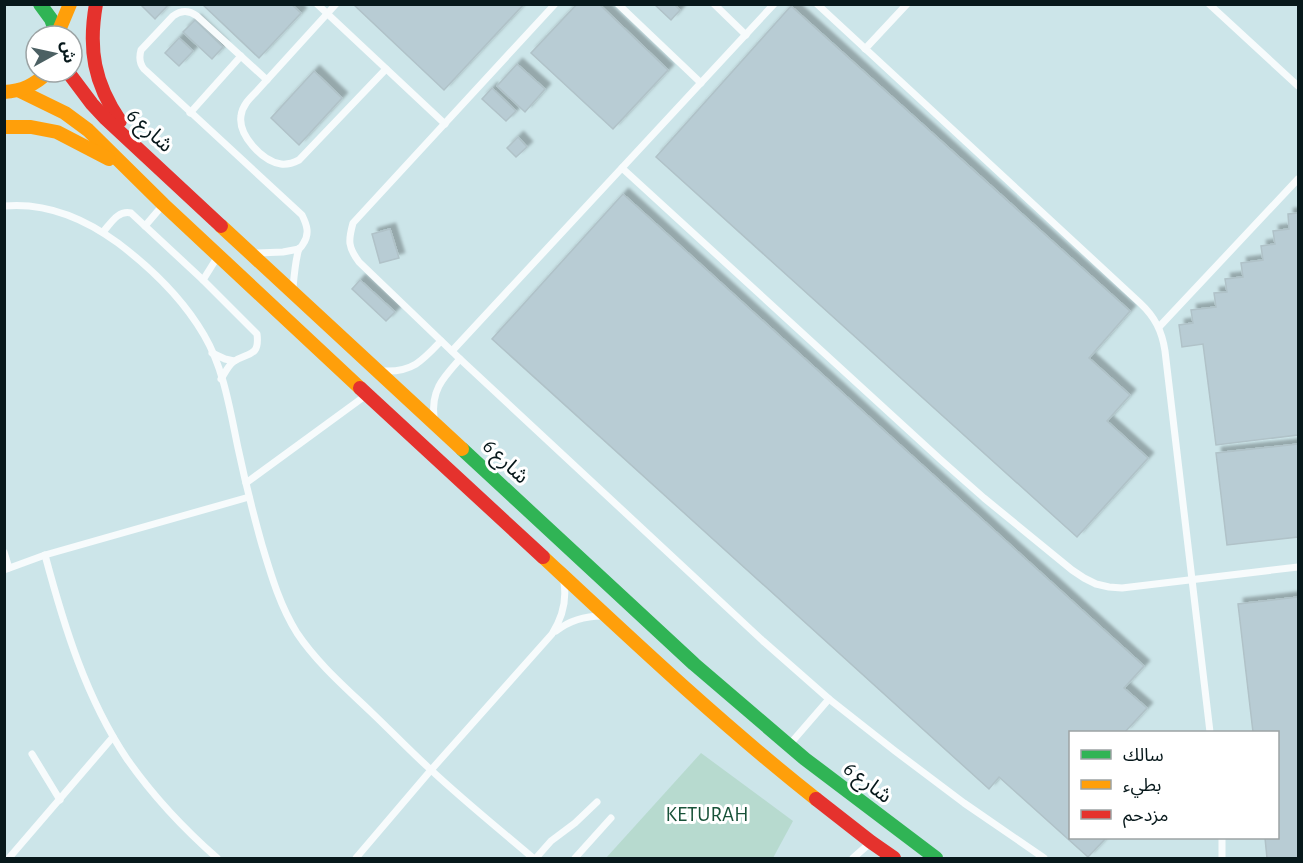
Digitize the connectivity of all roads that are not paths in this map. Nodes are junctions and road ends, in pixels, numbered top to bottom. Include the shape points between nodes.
1 (40, 4) edge
2 (70, 4) edge
3 (96, 4) edge
4 (317, 4) edge
5 (336, 4) edge
6 (555, 4) edge
7 (618, 4) edge
8 (714, 4) edge
9 (774, 4) edge
10 (817, 4) edge
11 (907, 4) edge
12 (1209, 4) edge
13 (327, 14) junction
14 (54, 24) edge
15 (62, 24) edge
16 (746, 35) junction
17 (866, 49) junction
18 (241, 57) junction
19 (386, 69) junction
20 (267, 80) junction
21 (701, 83) junction
22 (36, 84) edge
23 (77, 84) edge
24 (1299, 86) edge
25 (20, 91) junction
26 (4, 92) edge
27 (190, 113) junction
28 (445, 124) junction
29 (4, 127) edge
30 (145, 154) junction
31 (126, 167) junction
32 (622, 168) junction
33 (1299, 179) edge
34 (163, 204) junction
35 (4, 206) edge
36 (145, 226) junction
37 (103, 232) junction
38 (299, 249) junction
39 (250, 252) junction
40 (218, 256) junction
41 (203, 280) junction
42 (293, 291) junction
43 (1159, 327) junction
44 (441, 341) junction
45 (452, 351) junction
46 (212, 353) junction
47 (460, 359) junction
48 (234, 361) junction
49 (376, 369) junction
50 (221, 379) junction
51 (366, 394) junction
52 (436, 426) junction
53 (246, 483) junction
54 (249, 497) junction
55 (4, 552) edge
56 (45, 555) junction
57 (1299, 567) edge
58 (7, 569) edge
59 (563, 577) junction
60 (1192, 580) junction
61 (605, 616) junction
62 (552, 634) junction
63 (829, 699) junction
64 (1210, 731) edge
65 (113, 737) junction
66 (789, 746) junction
67 (32, 754) dead end
68 (431, 770) junction
69 (60, 800) junction
70 (597, 802) dead end
71 (611, 818) dead end
72 (1222, 839) edge
73 (871, 842) junction
74 (9, 858) edge
75 (217, 858) edge
76 (356, 858) edge
77 (535, 858) edge
78 (575, 858) edge
79 (853, 858) edge
80 (894, 858) edge
81 (936, 858) edge
82 (1044, 858) edge
83 (1222, 858) edge

1 - 14 street
2 - 15 street
3 - 30 street via 91,43 99,83 117,118
4 - 13 lane
5 - 13 lane
6 - 28 lane
7 - 21 lane
8 - 16 lane
9 - 16 lane
10 - 17 lane
11 - 17 lane
12 - 24 lane
13 - 19 lane
13 - 20 lane
16 - 21 lane
17 - 43 lane via 1140,303
18 - 20 lane
18 - 27 lane
18 - 27 lane via 188,11 173,16 144,46 141,65
19 - 20 lane via 306,155 291,164 266,157 249,142 241,126 243,108
19 - 28 lane
21 - 32 lane
22 - 25 street
23 - 30 street, شارع 6 via 92,104
25 - 26 street
25 - 31 street, شارع 6 via 88,130
27 - 38 lane via 302,215 307,236
28 - 44 lane via 364,210 353,223 349,236 351,250 359,262
29 - 31 street via 57,132
30 - 39 street, شارع 6
31 - 34 street, شارع 6
32 - 45 lane
32 - 60 lane via 941,460 1072,570 1109,587
33 - 43 lane
34 - 36 lane
34 - 40 street, شارع 6
35 - 37 lane via 63,212
36 - 37 lane via 126,212 119,214
36 - 41 lane
37 - 46 lane via 171,291 205,336
38 - 39 lane
38 - 42 lane
39 - 42 street, شارع 6
40 - 41 lane
40 - 51 street, شارع 6
41 - 48 lane via 257,334 254,350
42 - 49 street, شارع 6
43 - 60 lane
44 - 45 lane
44 - 49 lane via 415,366 396,371
45 - 47 lane
46 - 48 lane
46 - 50 lane
47 - 52 lane via 437,390
47 - 63 lane
48 - 50 lane
49 - 52 street, شارع 6
50 - 53 lane
51 - 53 lane
51 - 59 street, شارع 6
52 - 66 street, شارع 6
53 - 54 lane
54 - 56 lane
54 - 68 lane via 271,576 297,633 338,681
55 - 58 lane
56 - 58 lane
56 - 65 lane via 68,637
57 - 60 lane
59 - 61 street, شارع 6
59 - 62 lane via 563,613
60 - 64 lane
61 - 62 lane via 582,618
61 - 73 street, شارع 6 via 777,768
62 - 68 lane
63 - 66 lane
63 - 82 lane via 955,796
65 - 69 lane
65 - 75 lane via 144,782
66 - 81 street, شارع 6
67 - 69 lane
68 - 76 lane
68 - 77 lane
69 - 74 lane
70 - 77 lane
71 - 78 lane
72 - 83 lane
73 - 79 lane
73 - 80 street, شارع 6

